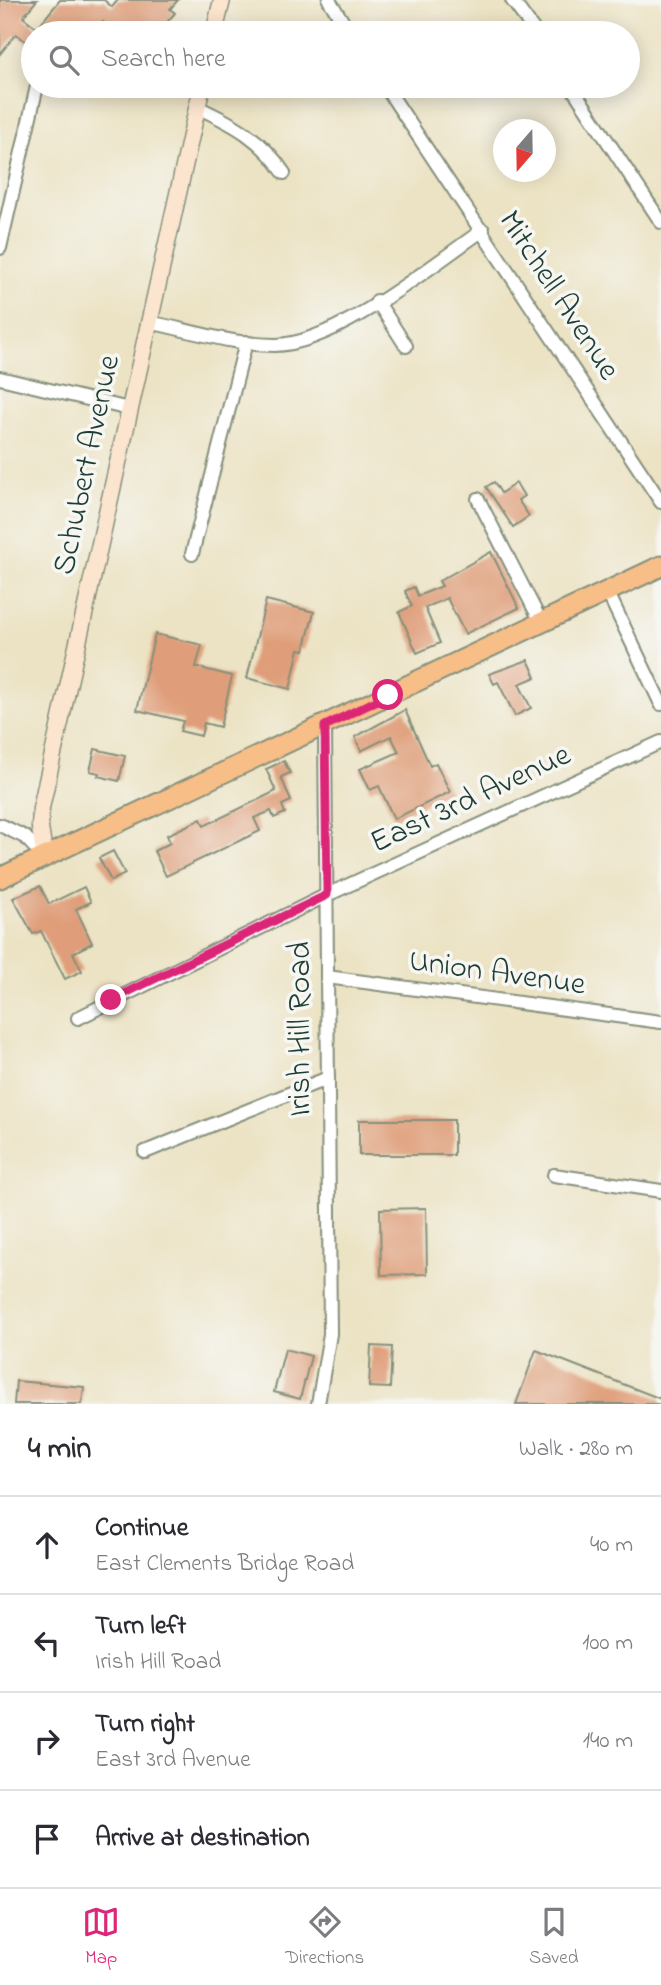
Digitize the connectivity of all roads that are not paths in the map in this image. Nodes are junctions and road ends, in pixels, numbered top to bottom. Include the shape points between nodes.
1 (222, 0) edge
2 (329, 0) edge
3 (512, 0) edge
4 (218, 21) edge
5 (342, 21) edge
6 (527, 21) edge
7 (34, 98) edge
8 (199, 98) edge
9 (393, 98) edge
10 (579, 98) edge
11 (197, 107) junction
12 (284, 173) dead end
13 (661, 222) edge
14 (483, 230) junction
15 (0, 248) edge
16 (377, 301) junction
17 (148, 322) junction
18 (246, 342) junction
19 (406, 346) dead end
20 (0, 379) edge
21 (129, 409) junction
22 (478, 499) dead end
23 (661, 502) edge
24 (192, 554) dead end
25 (661, 566) edge
26 (607, 591) junction
27 (541, 622) junction
28 (661, 704) edge
29 (325, 726) junction
30 (661, 742) edge
31 (0, 825) edge
32 (45, 858) junction
33 (0, 878) edge
34 (327, 895) junction
35 (327, 977) junction
36 (78, 1018) dead end
37 (661, 1022) edge
38 (328, 1078) junction
39 (145, 1152) dead end
40 (554, 1175) dead end
41 (661, 1191) edge
42 (318, 1404) edge

1 - 4 street
2 - 5 street
3 - 6 street
7 - 15 street
8 - 11 street, Schubert Avenue
9 - 14 street, Mitchell Avenue
10 - 13 street
11 - 12 street via 253,136
11 - 17 street, Schubert Avenue
14 - 16 street
14 - 23 street, Mitchell Avenue
16 - 18 street via 334,331 304,342
16 - 19 street
17 - 18 street
17 - 21 street, Schubert Avenue
18 - 24 street
20 - 21 street
21 - 32 street, Schubert Avenue via 41,808
22 - 27 street
25 - 26 main road
26 - 27 main road
26 - 28 street
27 - 29 main road
29 - 32 main road
29 - 34 street, Irish Hill Road
30 - 34 street, East 3rd Avenue
31 - 32 street via 25,837
32 - 33 main road
34 - 35 street, Irish Hill Road
34 - 36 street, East 3rd Avenue
35 - 37 street, Union Avenue
35 - 38 street, Irish Hill Road
38 - 39 street
38 - 42 street, Irish Hill Road via 330,1334
40 - 41 street

